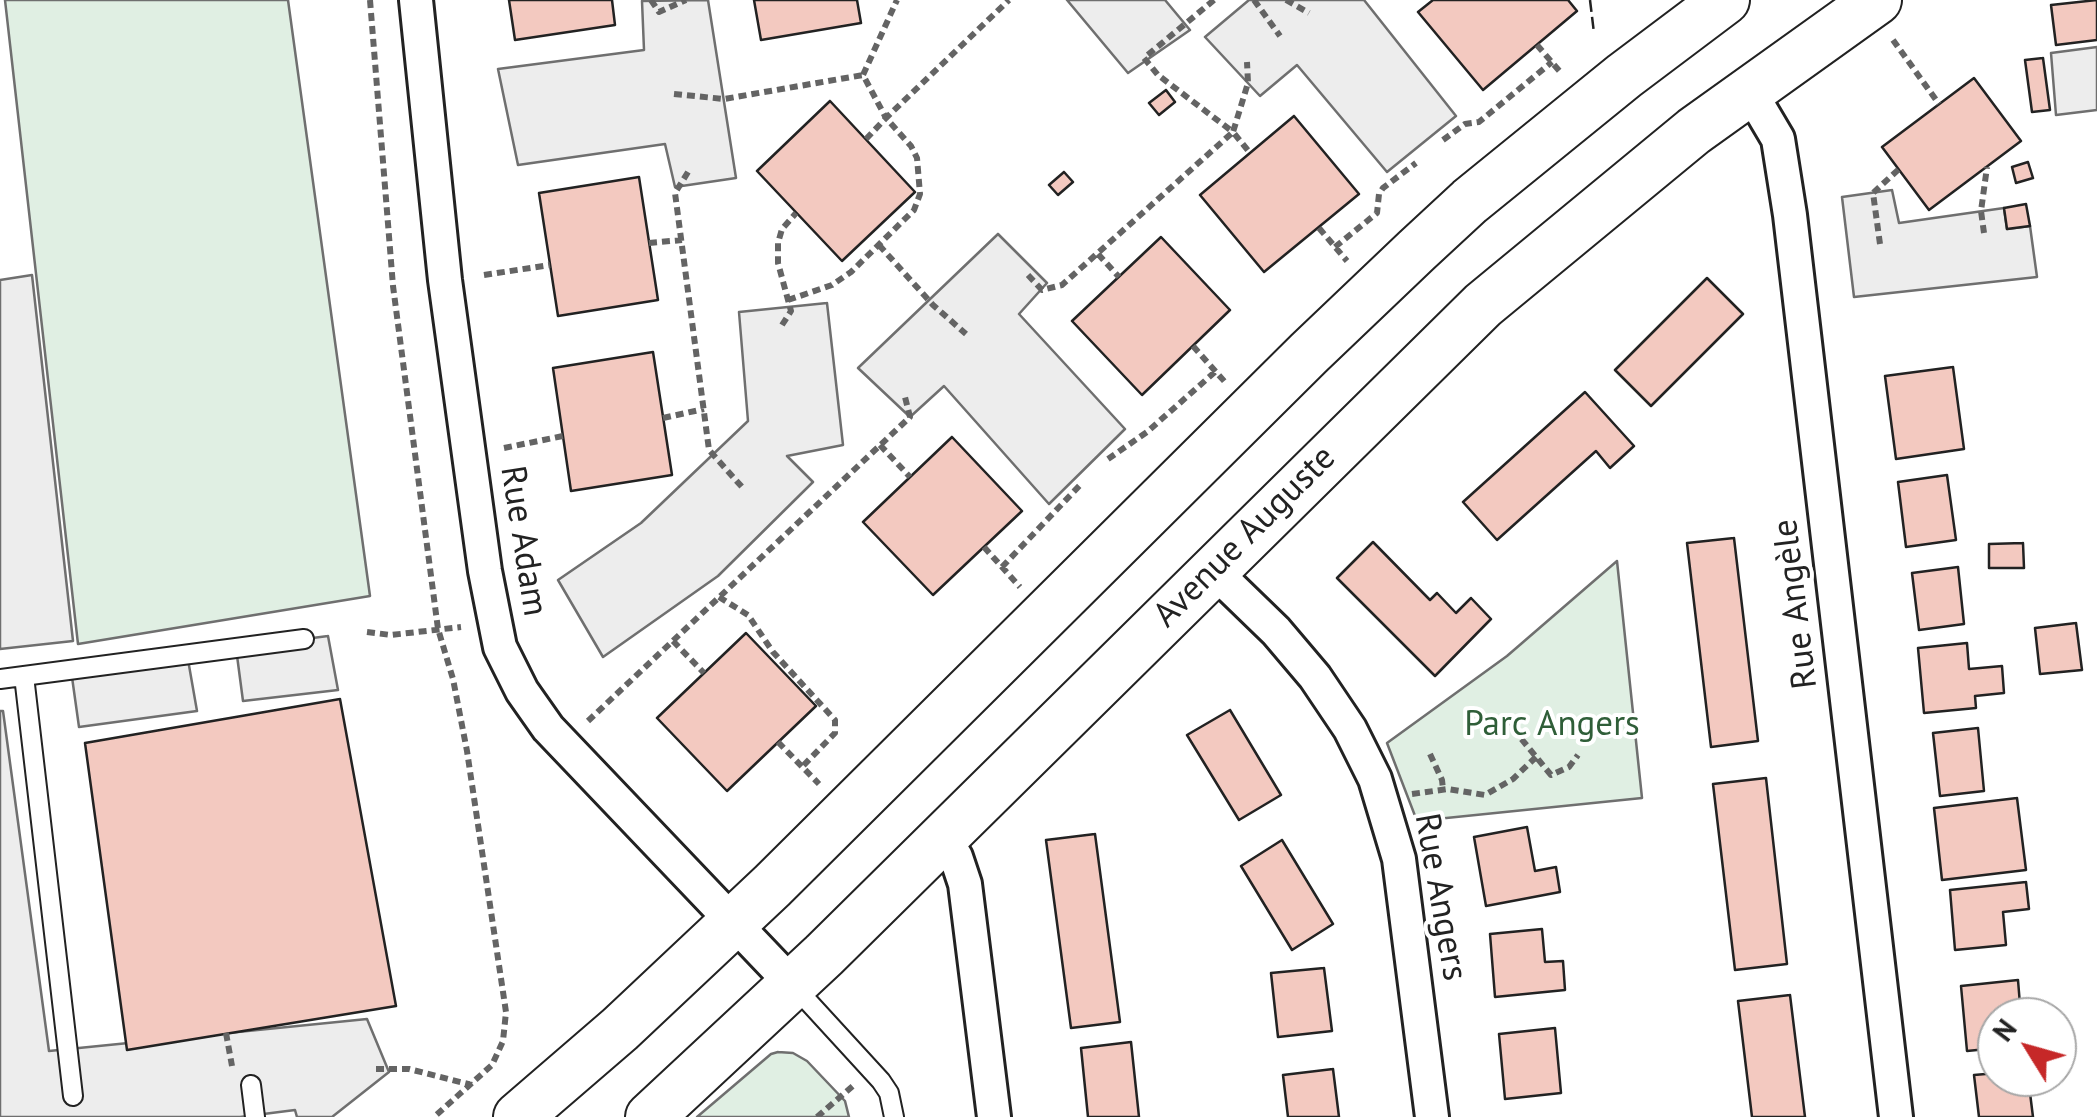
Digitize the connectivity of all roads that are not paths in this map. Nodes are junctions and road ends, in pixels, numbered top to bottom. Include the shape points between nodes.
1 (416, 0) edge
2 (1725, 0) edge
3 (1883, 17) edge
4 (1749, 90) junction
5 (1212, 569) junction
6 (304, 638) dead end
7 (24, 676) junction
8 (0, 680) edge
9 (943, 837) junction
10 (734, 922) junction
11 (792, 985) junction
12 (251, 1085) dead end
13 (73, 1096) dead end
14 (256, 1117) edge
15 (518, 1117) edge
16 (650, 1117) edge
17 (894, 1117) edge
18 (994, 1117) edge
19 (1432, 1117) edge
20 (1896, 1117) edge

1 - 10 street, Rue Adam via 445,280 500,647 548,728
2 - 10 main road via 1416,250
3 - 4 main road, Avenue Auguste
4 - 5 main road, Avenue Auguste via 1483,305
4 - 20 street, Rue Angèle via 1778,139 1790,215
5 - 9 main road, Avenue Auguste
5 - 19 street, Rue Angers via 1315,677 1374,779 1399,859
6 - 7 lane
7 - 8 lane
7 - 13 lane
9 - 11 main road, Avenue Auguste
9 - 18 street via 965,884
10 - 11 street, Rue Adam
10 - 15 main road
11 - 16 main road, Avenue Auguste
11 - 17 lane via 872,1069 889,1093
12 - 14 lane

